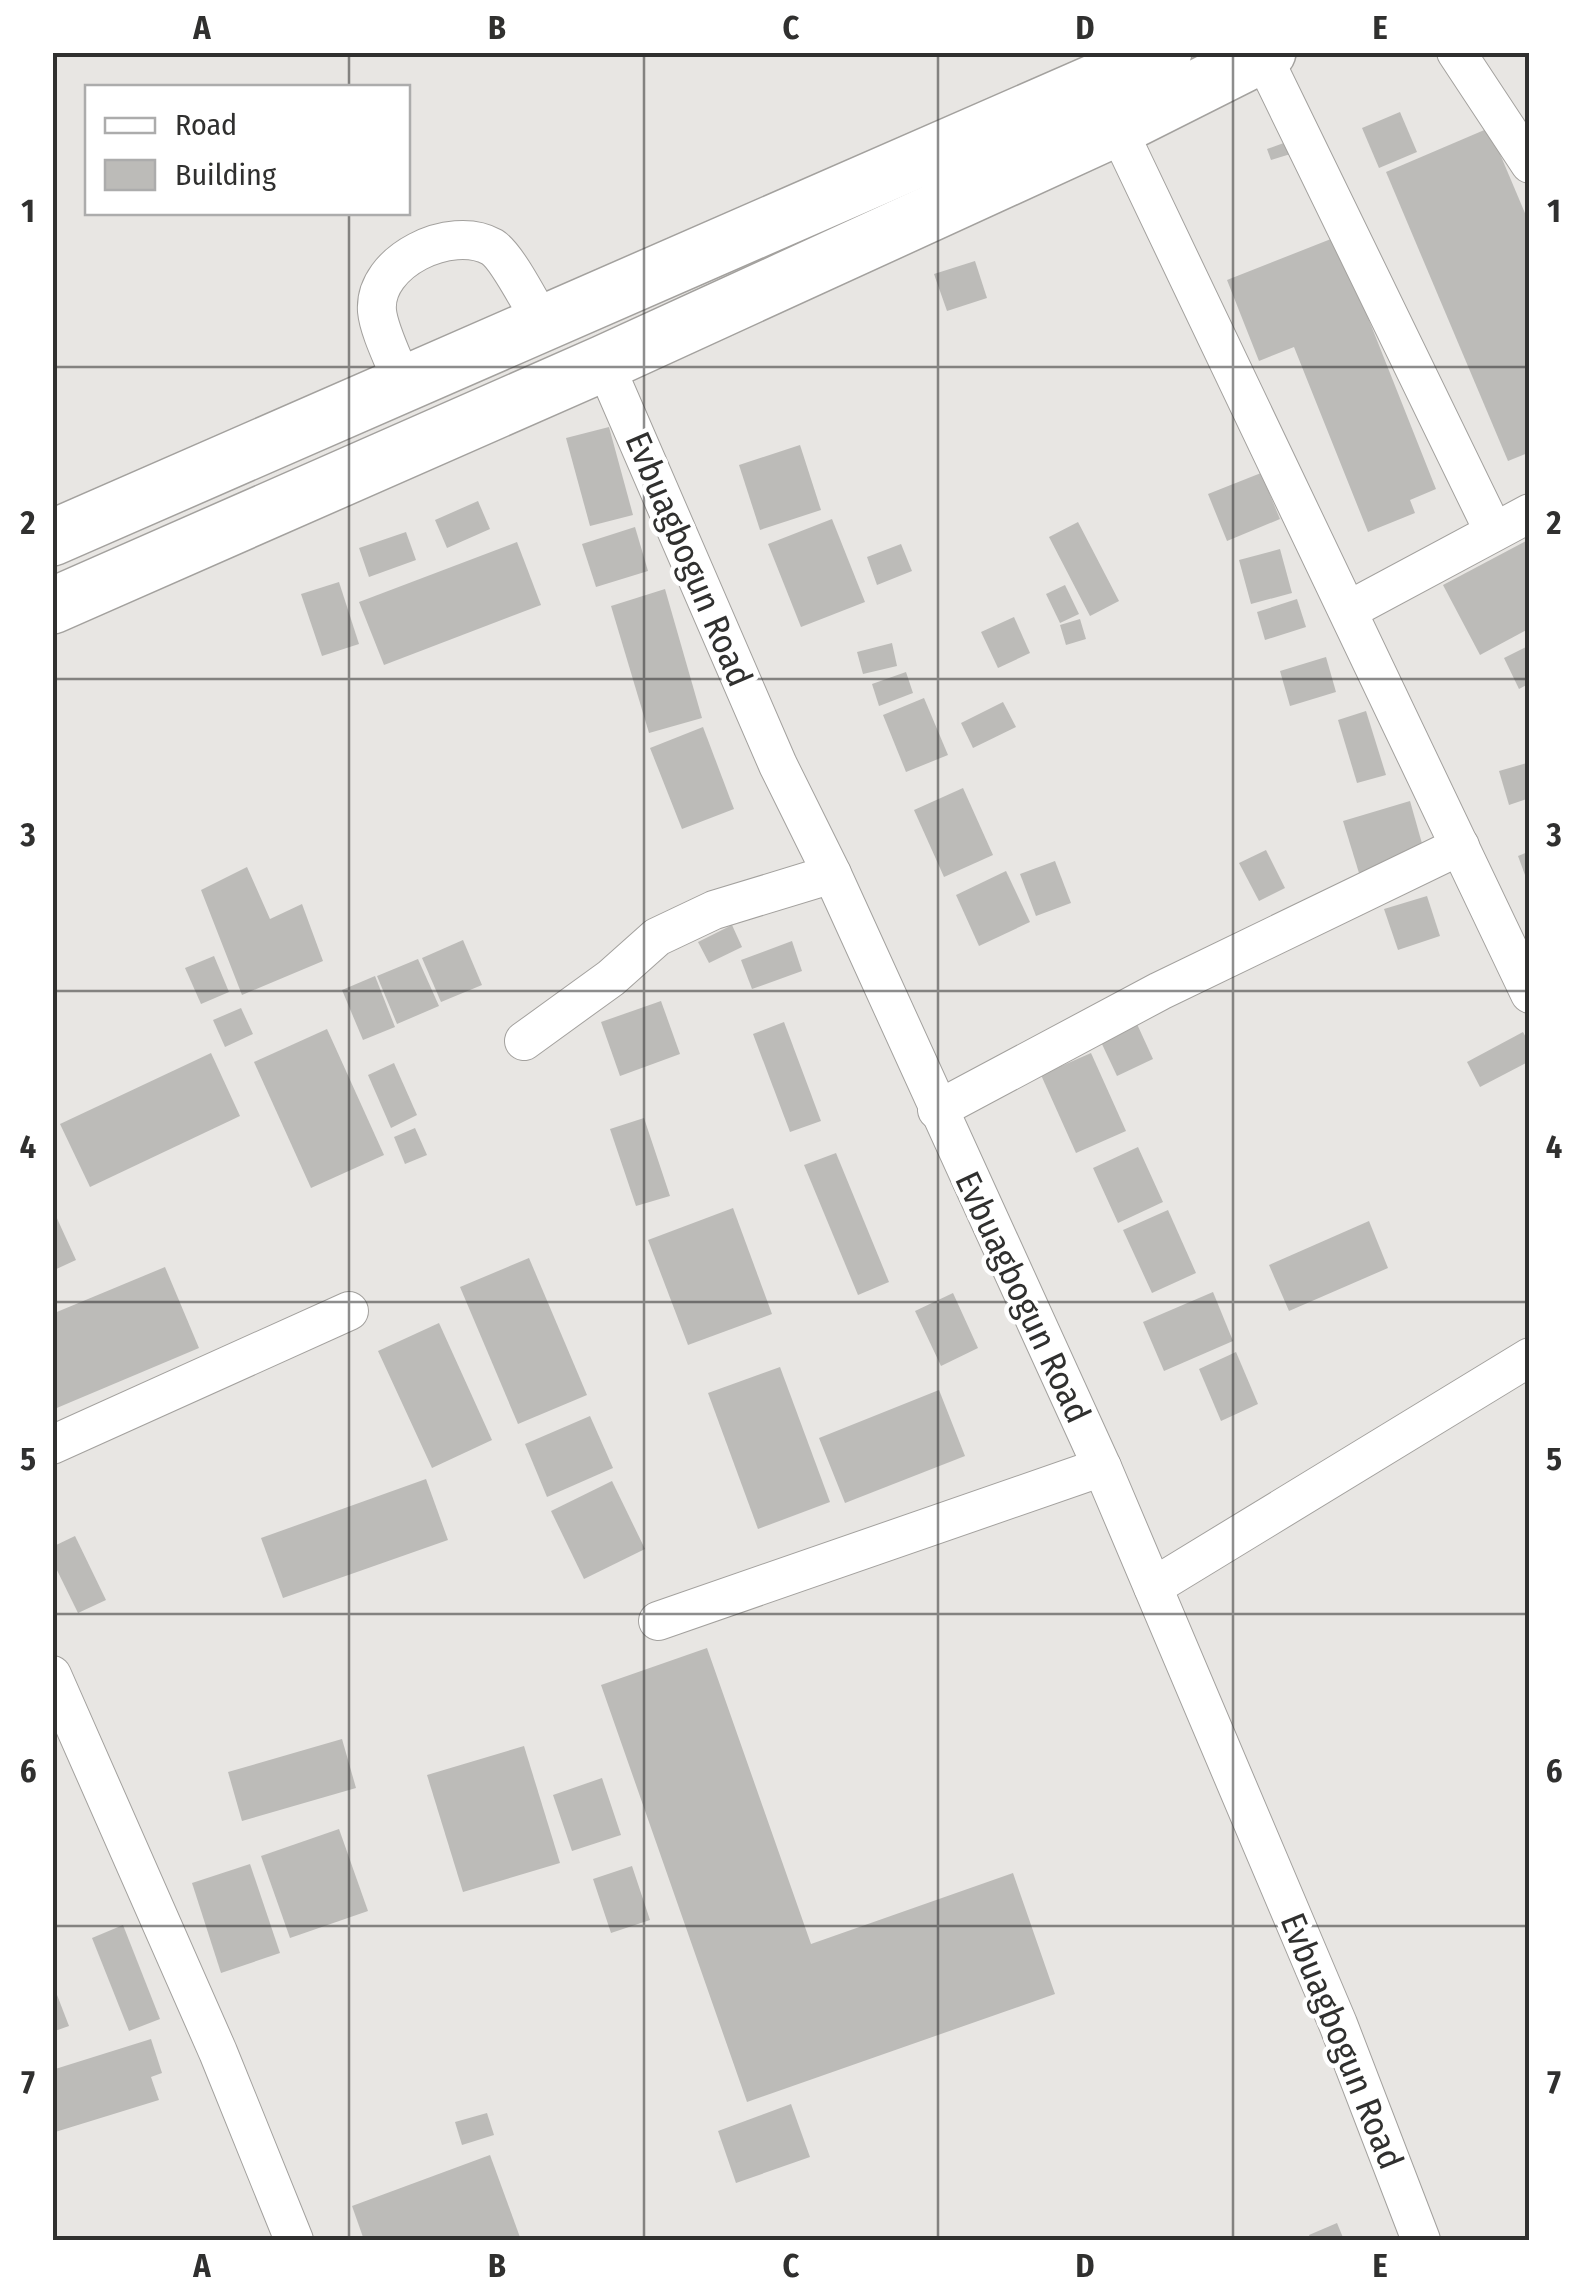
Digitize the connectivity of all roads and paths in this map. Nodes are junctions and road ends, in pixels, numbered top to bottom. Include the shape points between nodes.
1 (1164, 52) edge
2 (1456, 52) edge
3 (1265, 54) edge
4 (1117, 128) junction
5 (1530, 164) edge
6 (543, 324) junction
7 (604, 363) junction
8 (403, 384) junction
9 (1530, 512) edge
10 (1493, 530) junction
11 (52, 538) edge
12 (52, 606) edge
13 (1348, 610) junction
14 (1460, 846) junction
15 (832, 874) junction
16 (1530, 994) edge
17 (524, 1042) dead end
18 (937, 1110) junction
19 (349, 1311) dead end
20 (1530, 1357) edge
21 (52, 1445) edge
22 (1102, 1466) junction
23 (1153, 1587) junction
24 (658, 1621) dead end
25 (52, 1675) edge
26 (294, 2240) edge
27 (1421, 2240) edge

1 - 6 highway
2 - 5 street
3 - 4 highway
3 - 10 street
4 - 7 highway
4 - 13 street
6 - 8 highway
6 - 8 street via 496,248 470,238 428,244 388,273 376,310
7 - 12 highway
7 - 15 street, Evbuagbogun Road
8 - 11 highway
9 - 10 street
10 - 13 street
13 - 14 street
14 - 16 street
14 - 18 street via 1160,990
15 - 17 street via 714,910 657,937
15 - 18 street, Evbuagbogun Road
18 - 22 street, Evbuagbogun Road
19 - 21 street
20 - 23 street
22 - 23 street, Evbuagbogun Road
22 - 24 street
23 - 27 street, Evbuagbogun Road via 1338,2024
25 - 26 street

